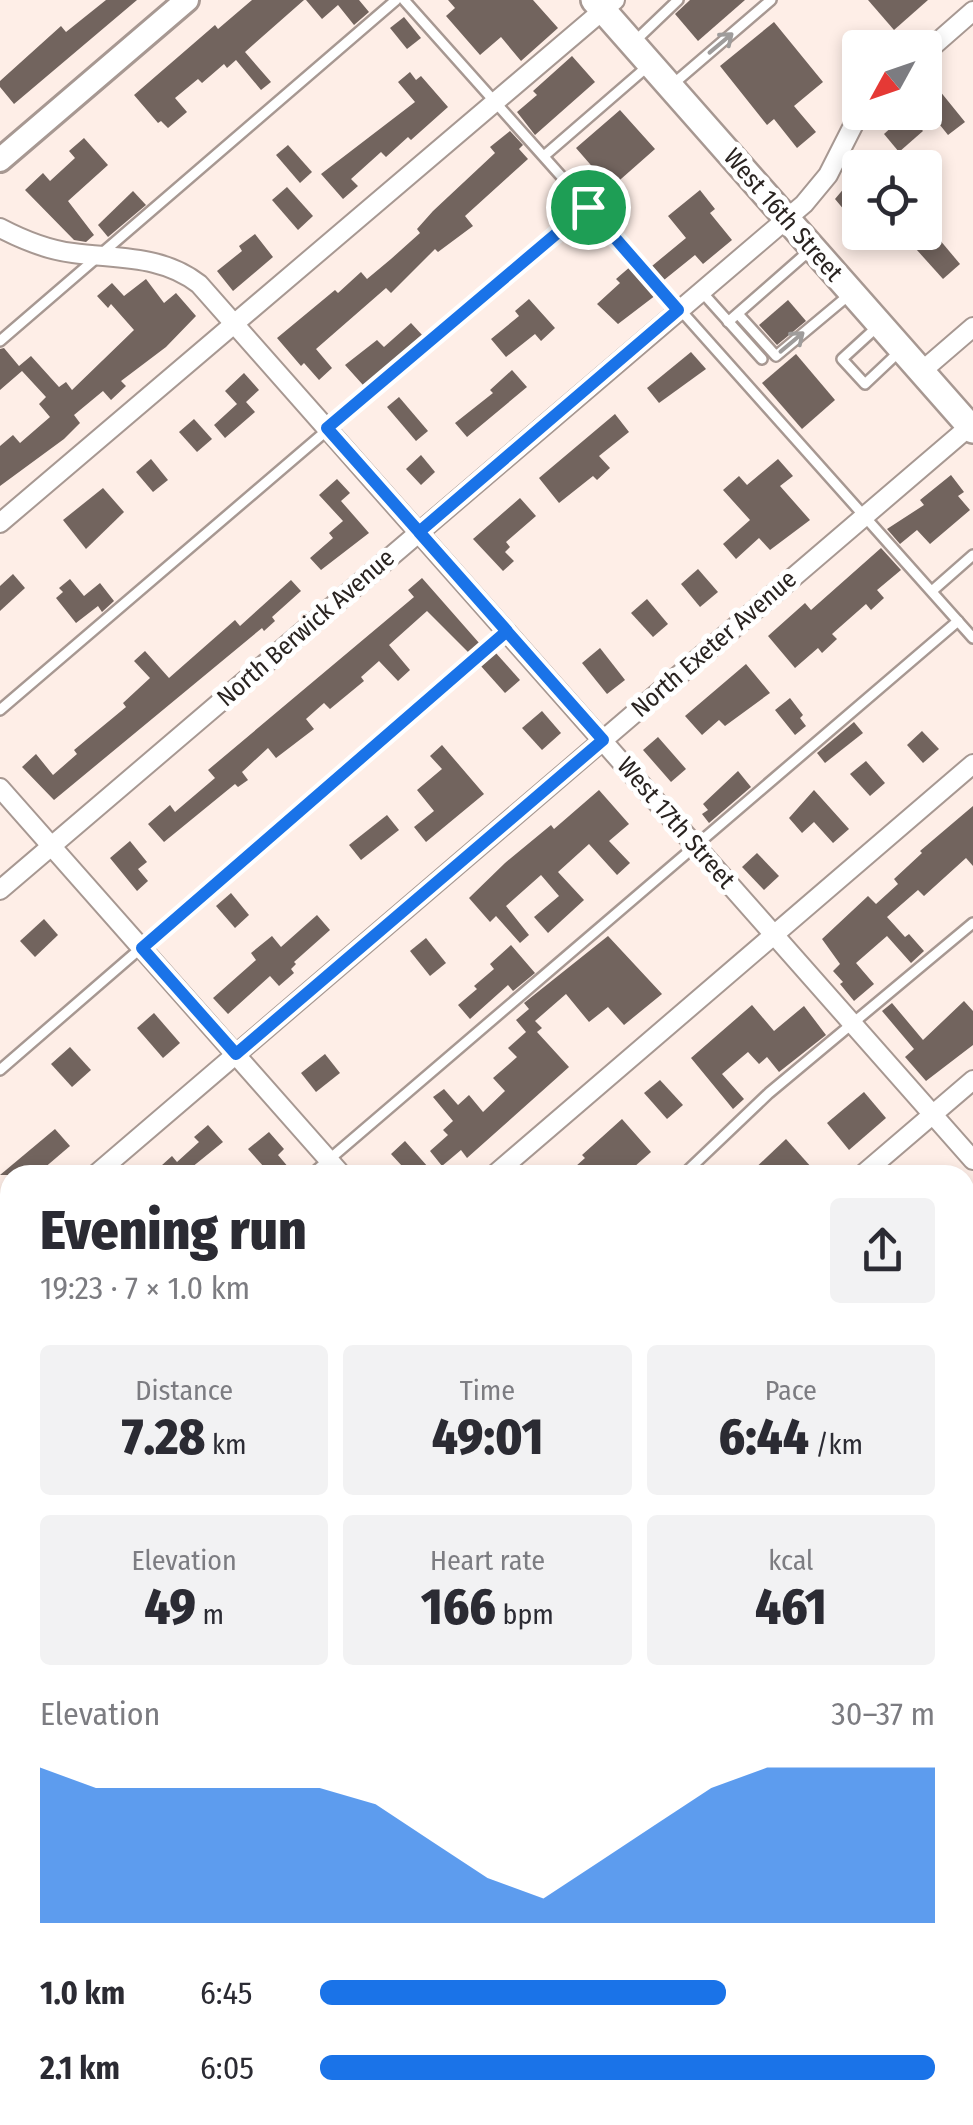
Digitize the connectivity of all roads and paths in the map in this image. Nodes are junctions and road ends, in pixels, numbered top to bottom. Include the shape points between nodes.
1 (188, 0) edge
2 (396, 0) edge
3 (404, 0) edge
4 (678, 0) edge
5 (772, 0) edge
6 (604, 3) edge
7 (973, 12) edge
8 (942, 38) edge
9 (632, 44) junction
10 (650, 65) junction
11 (670, 86) junction
12 (496, 100) junction
13 (851, 130) edge
14 (544, 156) junction
15 (0, 160) edge
16 (588, 207) junction
17 (786, 218) junction
18 (0, 228) edge
19 (813, 248) junction
20 (100, 254) junction
21 (701, 291) junction
22 (852, 292) junction
23 (678, 310) junction
24 (738, 314) junction
25 (234, 322) junction
26 (728, 322) junction
27 (880, 324) junction
28 (973, 327) edge
29 (0, 340) edge
30 (902, 349) junction
31 (762, 359) dead end
32 (922, 371) junction
33 (327, 428) junction
34 (971, 428) edge
35 (865, 515) junction
36 (0, 523) edge
37 (419, 532) junction
38 (973, 555) edge
39 (932, 592) junction
40 (958, 620) junction
41 (507, 631) junction
42 (973, 638) edge
43 (0, 710) edge
44 (603, 740) junction
45 (973, 764) edge
46 (0, 788) edge
47 (695, 845) junction
48 (52, 846) junction
49 (0, 890) edge
50 (973, 922) edge
51 (774, 935) junction
52 (142, 948) junction
53 (854, 1025) junction
54 (236, 1054) junction
55 (0, 1070) edge
56 (973, 1080) edge
57 (933, 1114) junction
58 (328, 1160) junction
59 (973, 1160) edge
60 (107, 1165) edge
61 (322, 1165) edge
62 (333, 1165) edge
63 (506, 1165) edge
64 (693, 1165) edge
65 (874, 1165) edge

1 - 15 street
2 - 20 lane
3 - 12 lane
4 - 9 lane
11 -> 5 lane
6 - 9 main road, West 16th Street
6 - 12 street
7 - 8 street
9 - 10 main road, West 16th Street
10 - 11 main road, West 16th Street
10 - 14 lane
11 - 17 main road, West 16th Street
12 - 14 lane
12 - 25 street
13 - 17 street, North Berwick Avenue via 824,181
14 - 16 lane
16 - 23 lane
16 - 33 lane
17 - 19 main road, West 16th Street
17 - 21 street, North Berwick Avenue
18 - 20 street, West 17th Street via 57,250
19 - 22 main road, West 16th Street
19 - 24 lane
20 - 25 street, West 17th Street via 176,269 200,284
20 - 29 lane
21 - 23 street, North Berwick Avenue
21 - 26 lane
24 -> 22 lane via 776,356
22 - 27 main road, West 16th Street
23 - 35 lane
23 - 37 street, North Berwick Avenue
24 - 26 lane
25 - 33 street, West 17th Street
25 - 36 street
26 - 31 lane
27 - 30 main road, West 16th Street
27 - 30 lane via 842,358 865,384
28 - 32 street
30 - 32 main road, West 16th Street
32 - 34 main road, West 16th Street
33 - 37 street, West 17th Street
33 - 43 lane
34 - 35 street, North Exeter Avenue
35 - 39 lane
35 - 44 street, North Exeter Avenue
37 - 41 street, West 17th Street
37 - 48 street, North Berwick Avenue
38 - 39 lane
39 - 40 lane
40 - 42 lane
40 - 47 lane
41 - 44 street, West 17th Street
41 - 52 lane
44 - 47 street, West 17th Street
44 - 54 street, North Exeter Avenue
45 - 51 street
46 - 48 street
47 - 51 street, West 17th Street
47 - 58 lane
48 - 49 street, North Berwick Avenue
48 - 52 street
50 - 53 lane
51 - 53 street, West 17th Street
51 - 63 street
52 - 54 street
52 - 55 lane
53 - 57 street, West 17th Street
53 - 64 lane
54 - 58 street
54 - 60 street, North Exeter Avenue
56 - 57 street
57 - 59 street, West 17th Street
57 - 65 street
58 - 61 lane
58 - 62 street

